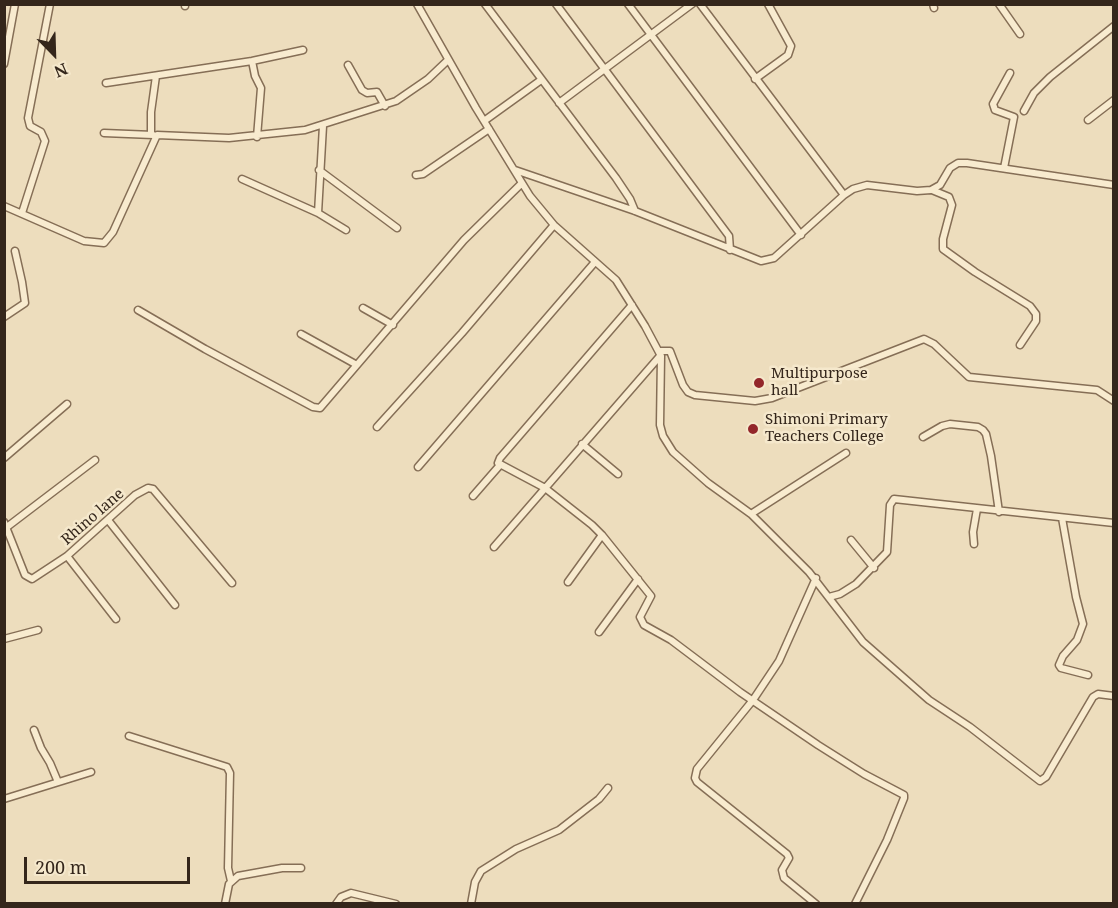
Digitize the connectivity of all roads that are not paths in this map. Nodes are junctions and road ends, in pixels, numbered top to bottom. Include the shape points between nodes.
1 (15, 4) edge
2 (50, 4) edge
3 (417, 4) edge
4 (484, 4) edge
5 (556, 4) edge
6 (628, 4) edge
7 (692, 4) edge
8 (700, 4) edge
9 (768, 4) edge
10 (999, 4) edge
11 (1113, 26) edge
12 (651, 34) junction
13 (1020, 34) dead end
14 (303, 50) dead end
15 (448, 60) junction
16 (252, 61) junction
17 (4, 64) edge
18 (348, 65) dead end
19 (605, 69) junction
20 (1010, 73) dead end
21 (156, 76) junction
22 (755, 79) junction
23 (541, 80) junction
24 (106, 83) dead end
25 (1113, 100) edge
26 (559, 104) junction
27 (385, 106) junction
28 (1024, 111) dead end
29 (1088, 120) dead end
30 (484, 121) junction
31 (323, 126) junction
32 (489, 129) junction
33 (104, 133) dead end
34 (154, 135) junction
35 (257, 137) junction
36 (1004, 168) junction
37 (319, 170) junction
38 (514, 170) junction
39 (416, 175) dead end
40 (242, 179) dead end
41 (522, 183) junction
42 (1113, 185) edge
43 (931, 190) junction
44 (844, 195) junction
45 (4, 206) edge
46 (635, 212) junction
47 (22, 213) junction
48 (318, 213) junction
49 (554, 225) junction
50 (397, 228) dead end
51 (346, 230) dead end
52 (801, 235) junction
53 (730, 250) junction
54 (15, 251) dead end
55 (596, 262) junction
56 (632, 305) junction
57 (363, 308) dead end
58 (138, 310) dead end
59 (4, 317) edge
60 (393, 325) junction
61 (301, 334) dead end
62 (1020, 345) dead end
63 (660, 354) junction
64 (357, 365) junction
65 (1113, 401) edge
66 (67, 404) dead end
67 (377, 428) dead end
68 (923, 436) dead end
69 (582, 444) junction
70 (846, 453) dead end
71 (4, 458) edge
72 (95, 460) dead end
73 (500, 465) junction
74 (418, 467) dead end
75 (618, 474) dead end
76 (545, 488) junction
77 (473, 496) dead end
78 (977, 509) junction
79 (999, 512) junction
80 (751, 514) junction
81 (1062, 518) junction
82 (108, 520) junction
83 (1113, 523) edge
84 (6, 525) edge
85 (602, 535) junction
86 (851, 540) dead end
87 (974, 544) dead end
88 (494, 547) dead end
89 (67, 556) junction
90 (874, 568) junction
91 (816, 578) junction
92 (638, 579) junction
93 (568, 582) dead end
94 (232, 583) dead end
95 (829, 597) junction
96 (175, 605) dead end
97 (116, 619) dead end
98 (38, 630) dead end
99 (599, 632) dead end
100 (4, 639) edge
101 (1088, 675) dead end
102 (1113, 696) edge
103 (753, 700) junction
104 (34, 730) dead end
105 (129, 736) dead end
106 (91, 772) dead end
107 (58, 782) junction
108 (608, 788) dead end
109 (4, 799) edge
110 (300, 868) dead end
111 (231, 881) junction
112 (225, 903) edge
113 (336, 903) edge
114 (396, 903) edge
115 (471, 903) edge
116 (816, 903) edge
117 (855, 903) edge

1 - 17 street
2 - 47 street via 28,118 30,126 41,132 45,141
3 - 15 street
4 - 23 street
5 - 19 street
6 - 12 street
7 - 12 street
8 - 22 street
9 - 22 street via 791,46 788,55
10 - 13 street
11 - 28 street via 1050,77
12 - 19 street
12 - 52 street
14 - 16 street
15 - 27 street via 413,90
15 - 30 street
16 - 21 street
16 - 35 street via 261,88
18 - 27 street via 362,90 377,92
19 - 26 street
19 - 53 street via 729,236
20 - 36 street via 993,104 995,110 1014,117
21 - 24 street
21 - 34 street via 151,112
22 - 44 street
23 - 26 street
23 - 30 street
25 - 29 street
26 - 46 street via 630,199
27 - 31 street
30 - 32 street
31 - 35 street
31 - 37 street
32 - 38 street
32 - 39 street
33 - 34 street
34 - 35 street
34 - 47 street via 113,232 104,243 84,241
36 - 42 street
36 - 43 street via 958,163
37 - 48 street
37 - 50 street
38 - 41 street
38 - 46 street
40 - 48 street
41 - 49 street
41 - 60 street via 464,240
43 - 44 street via 867,185
43 - 62 street via 949,197 952,205 943,249 1030,306 1036,314 1036,321
44 - 52 street
45 - 47 street
46 - 53 street
48 - 51 street
49 - 55 street
49 - 67 street
52 - 53 street via 767,261
54 - 59 street via 25,303
55 - 56 street via 616,280
55 - 74 street
56 - 63 street
56 - 73 street via 500,458
57 - 60 street
58 - 64 street via 317,408 324,405
60 - 64 street
61 - 64 street
63 - 65 street via 670,351 683,385 694,395 755,401 772,398 924,339 969,377 1097,390
63 - 69 street
63 - 80 street via 660,425 667,444 692,471
66 - 71 street
68 - 79 street via 950,424 983,430 993,464
69 - 75 street
69 - 76 street
70 - 80 street
72 - 84 street
73 - 76 street
73 - 77 street
76 - 85 street
76 - 88 street
78 - 79 street
78 - 87 street
78 - 90 street via 894,499 890,505 888,550
79 - 81 street
80 - 91 street
81 - 83 street
81 - 101 street via 1083,624 1059,665
82 - 89 street, Rhino lane
82 - 94 street, Rhino lane via 135,495 153,489
82 - 96 street
84 - 89 street, Rhino lane via 27,578 35,578
85 - 92 street
85 - 93 street
86 - 90 street
89 - 97 street
90 - 95 street via 849,590
91 - 95 street
91 - 103 street via 779,661
92 - 99 street
92 - 103 street via 651,596 640,616 644,625
95 - 102 street via 863,642 921,693 1040,781 1093,697
98 - 100 street
103 - 116 street via 697,770 695,778 787,854 784,878
103 - 117 street via 864,774 904,795 887,840
104 - 107 street
105 - 111 street via 227,767
106 - 107 street
107 - 109 street
108 - 115 street via 559,830 516,849 481,871
110 - 111 street via 244,874
111 - 112 street
113 - 114 street via 351,892

